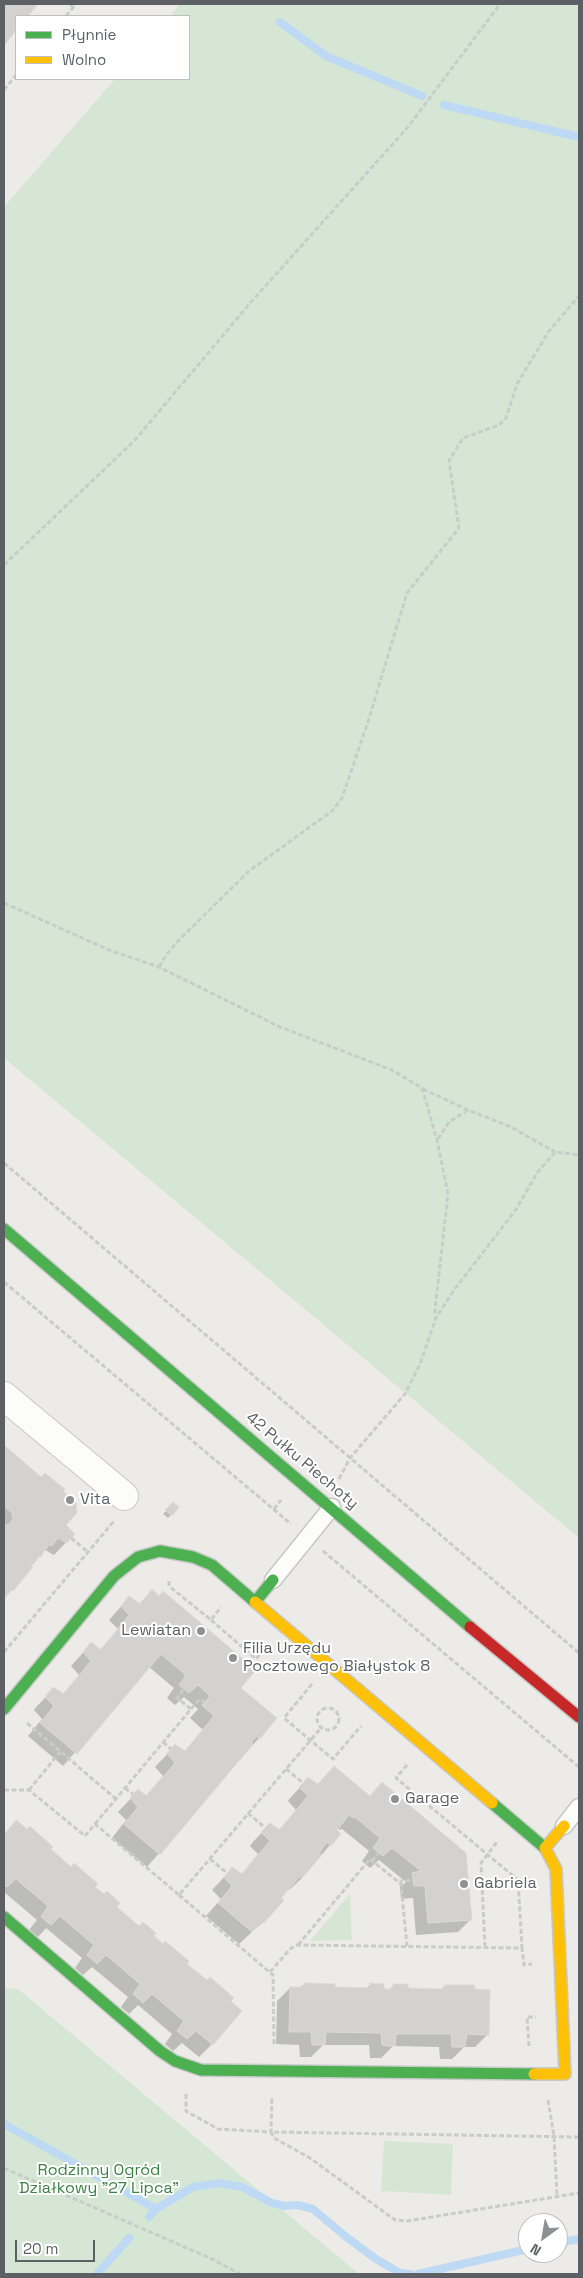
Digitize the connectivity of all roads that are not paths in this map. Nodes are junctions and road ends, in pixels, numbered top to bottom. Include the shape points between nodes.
1 (4, 1229) edge
2 (4, 1396) edge
3 (120, 1507) road end
4 (332, 1507) junction
5 (273, 1580) joint
6 (255, 1602) junction
7 (4, 1708) edge
8 (579, 1717) edge
9 (579, 1807) edge
10 (564, 1826) joint
11 (545, 1848) junction
12 (4, 1917) edge

1 - 4 street, 42 Pułku Piechoty
2 - 3 street
4 - 5 lane
4 - 8 street, 42 Pułku Piechoty
5 - 6 street
6 - 7 street via 212,1566 193,1558 160,1551 138,1557 114,1576
6 - 11 street
9 - 10 lane
10 - 11 street
11 - 12 street via 556,1869 565,2074 201,2070 175,2061 160,2051

